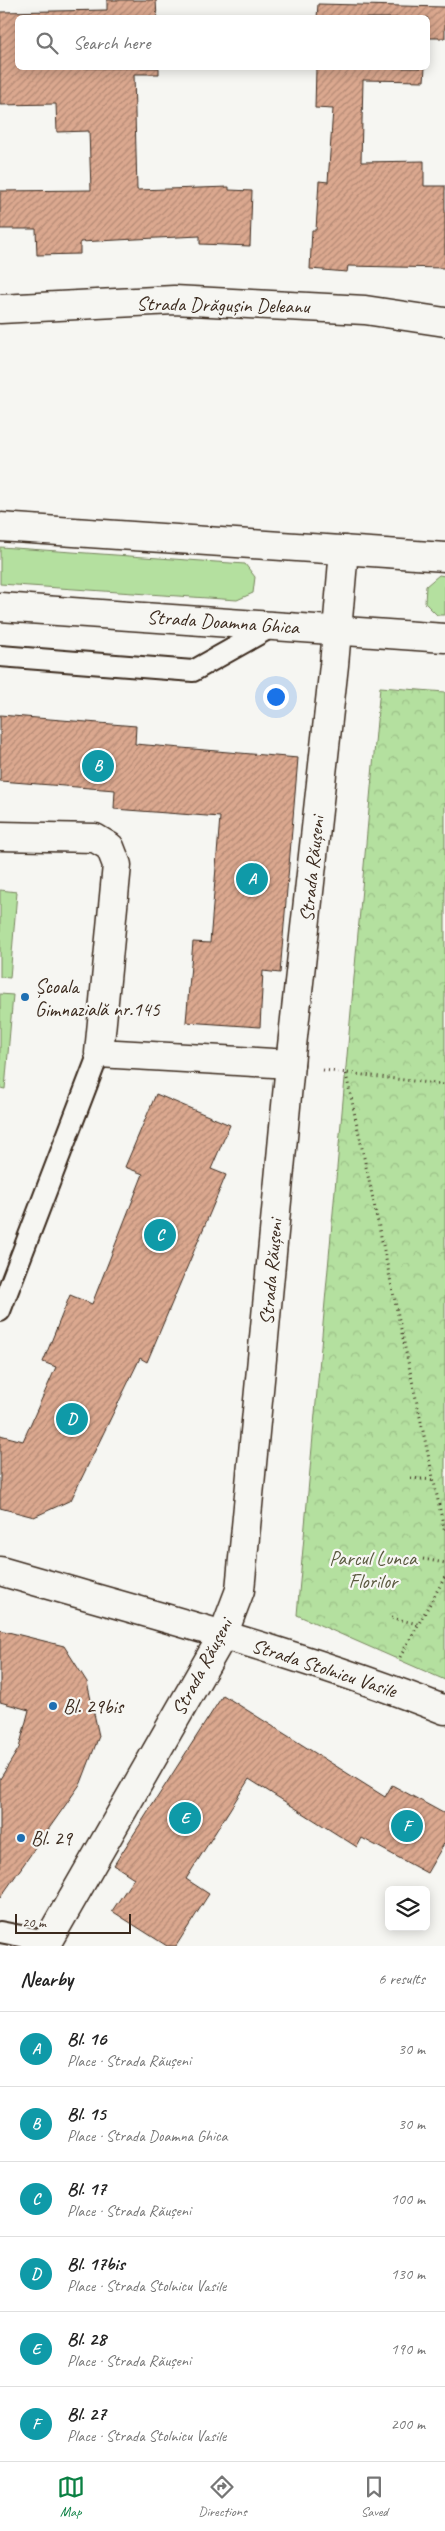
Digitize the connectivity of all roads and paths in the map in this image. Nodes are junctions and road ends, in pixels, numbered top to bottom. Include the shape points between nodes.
1 (0, 309) edge
2 (445, 322) edge
3 (0, 527) edge
4 (344, 550) junction
5 (445, 557) edge
6 (0, 606) edge
7 (273, 626) junction
8 (337, 631) junction
9 (445, 638) edge
10 (0, 656) edge
11 (0, 836) edge
12 (99, 1053) junction
13 (290, 1064) junction
14 (346, 1074) junction
15 (445, 1085) edge
16 (0, 1311) edge
17 (411, 1478) dead end
18 (433, 1480) junction
19 (445, 1533) edge
20 (422, 1559) dead end
21 (445, 1563) edge
22 (0, 1571) edge
23 (445, 1577) edge
24 (392, 1618) dead end
25 (418, 1624) junction
26 (223, 1635) junction
27 (390, 1688) junction
28 (445, 1710) edge
29 (0, 1932) edge
30 (51, 1944) edge

1 - 2 street, Strada Drăgușin Deleanu via 174,300 365,310
3 - 4 street
4 - 5 street
4 - 8 street, Strada Răușeni
6 - 7 street, Strada Doamna Ghica
7 - 8 street, Strada Doamna Ghica
7 - 10 lane via 193,670
8 - 9 street, Strada Doamna Ghica
8 - 13 street, Strada Răușeni
11 - 12 street via 95,838 110,847 117,865
12 - 13 street
12 - 16 lane
13 - 14 path
13 - 26 street, Strada Răușeni via 240,1590
14 - 15 path
14 - 18 path
17 - 18 path
18 - 19 path
20 - 21 path
22 - 26 street, Strada Stolnicu Vasile
23 - 25 path
24 - 25 path
25 - 27 path via 399,1660
26 - 27 street, Strada Stolnicu Vasile
26 - 30 street, Strada Răușeni
27 - 28 street, Strada Stolnicu Vasile
29 - 30 lane

